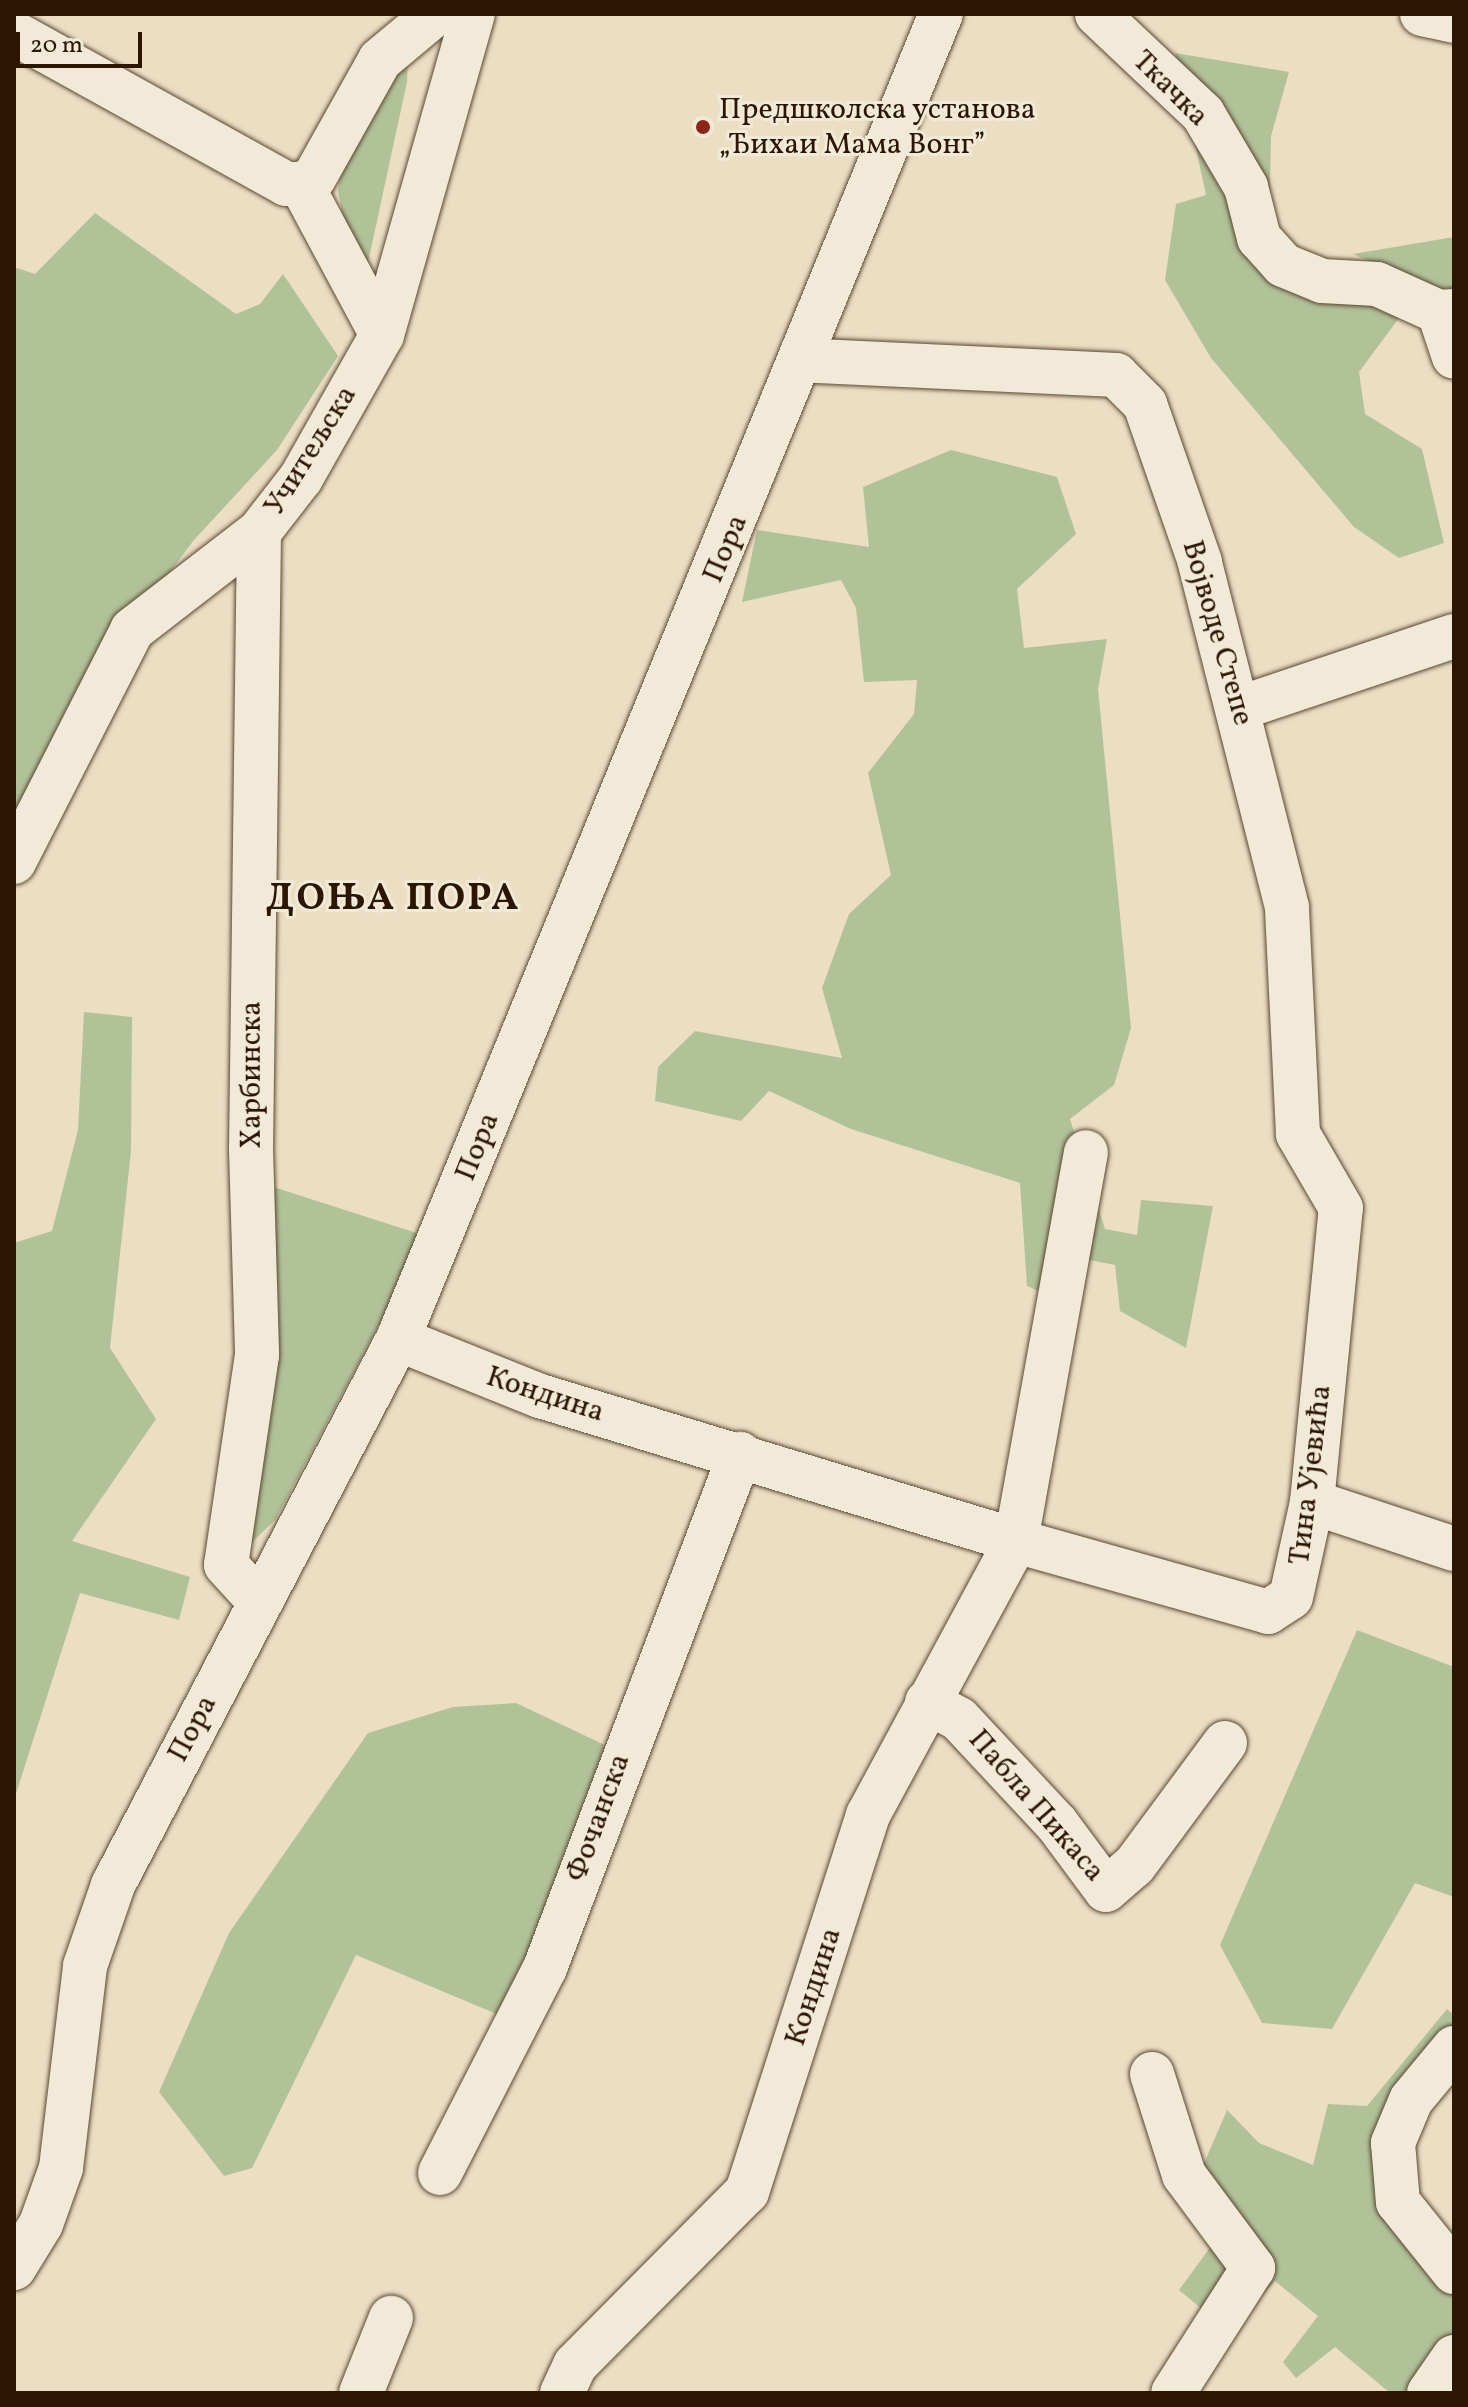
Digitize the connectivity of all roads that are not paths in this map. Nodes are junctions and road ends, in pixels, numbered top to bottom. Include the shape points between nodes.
1 (435, 14) edge
2 (473, 14) edge
3 (941, 14) edge
4 (1097, 14) edge
5 (1422, 14) edge
6 (1454, 21) edge
7 (14, 33) edge
8 (301, 184) junction
9 (1447, 312) edge
10 (382, 335) junction
11 (1454, 357) edge
12 (802, 360) junction
13 (259, 532) junction
14 (1454, 636) edge
15 (1240, 708) junction
16 (14, 862) edge
17 (1086, 1152) dead end
18 (1341, 1208) joint
19 (398, 1339) junction
20 (740, 1454) junction
21 (1312, 1502) junction
22 (1016, 1541) junction
23 (1454, 1549) edge
24 (259, 1601) junction
25 (927, 1702) junction
26 (1225, 1743) dead end
27 (1454, 2048) edge
28 (1152, 2074) dead end
29 (440, 2173) dead end
30 (1448, 2254) edge
31 (14, 2268) edge
32 (391, 2318) dead end
33 (1454, 2357) edge
34 (361, 2393) edge
35 (562, 2393) edge
36 (1173, 2393) edge
37 (1429, 2393) edge

1 - 8 street via 380,60 314,178
2 - 10 street, Учитељска
3 - 12 street, Пора
4 - 9 street, Ткачка via 1203,114 1246,187 1259,238 1283,265 1322,281 1377,284
5 - 6 street
7 - 8 street via 286,184
8 - 10 street
9 - 11 street
10 - 13 street, Учитељска via 301,478
12 - 15 street, Војводе Степе via 1116,375 1131,383 1200,562
12 - 19 street, Пора
13 - 16 street, Учитељска via 132,630
13 - 24 street, Харбинска via 251,1149 257,1355 226,1565
14 - 15 street
15 - 18 street, Војводе Степе via 1287,907 1298,1134
17 - 22 street, Кондина
18 - 21 street, Тина Ујевића
19 - 20 street, Кондина via 540,1396
19 - 24 street, Пора
20 - 22 street, Кондина
20 - 29 street, Фочанска via 545,1968
21 - 22 street, Тина Ујевића via 1291,1597 1268,1612
21 - 23 street
22 - 25 street, Кондина
24 - 31 street, Пора via 99,1920 85,1966 61,2168 41,2224
25 - 26 street, Пабла Пикаса via 959,1719 1057,1824 1106,1890 1134,1866
25 - 35 street, Кондина via 868,1815 747,2192 575,2365
27 - 30 street via 1411,2100 1393,2143 1398,2202
28 - 36 street via 1184,2175 1253,2268
32 - 34 street
33 - 37 street

